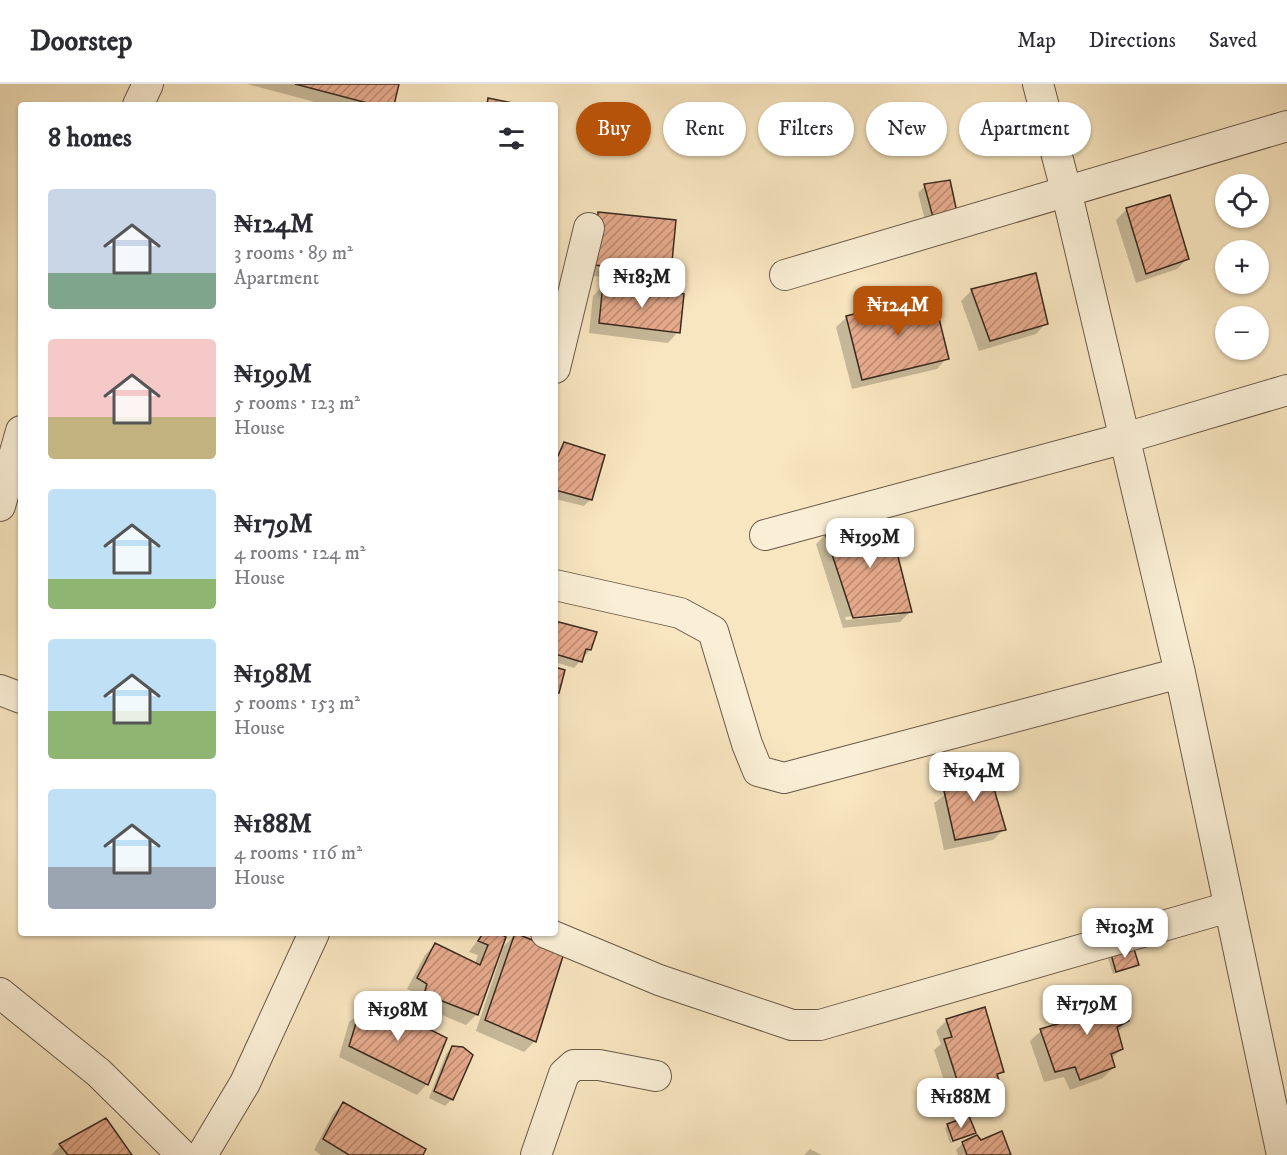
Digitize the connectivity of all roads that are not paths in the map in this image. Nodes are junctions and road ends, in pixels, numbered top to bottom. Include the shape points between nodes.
1 (148, 84) edge
2 (1038, 84) edge
3 (139, 102) edge
4 (1287, 126) edge
5 (1066, 190) junction
6 (589, 228) dead end
7 (785, 275) dead end
8 (558, 356) edge
9 (1287, 390) edge
10 (1125, 438) junction
11 (18, 442) edge
12 (0, 506) edge
13 (765, 535) dead end
14 (558, 586) edge
15 (1180, 673) junction
16 (0, 690) edge
17 (18, 697) edge
18 (1229, 907) junction
19 (313, 936) edge
20 (553, 936) edge
21 (0, 993) edge
22 (656, 1076) dead end
23 (1277, 1152) edge
24 (182, 1155) edge
25 (202, 1155) edge
26 (536, 1155) edge

1 - 3 street
2 - 5 street
4 - 5 street
5 - 7 street
5 - 10 street
6 - 8 street
9 - 10 street
10 - 13 street
10 - 15 street
11 - 12 street
14 - 15 street via 680,613 713,631 758,771 784,778
15 - 18 street
16 - 17 street
18 - 20 street via 820,1025 792,1025 659,980
18 - 23 street
19 - 25 street via 245,1083
21 - 24 street via 99,1073
22 - 26 street via 599,1065 574,1065 564,1074

